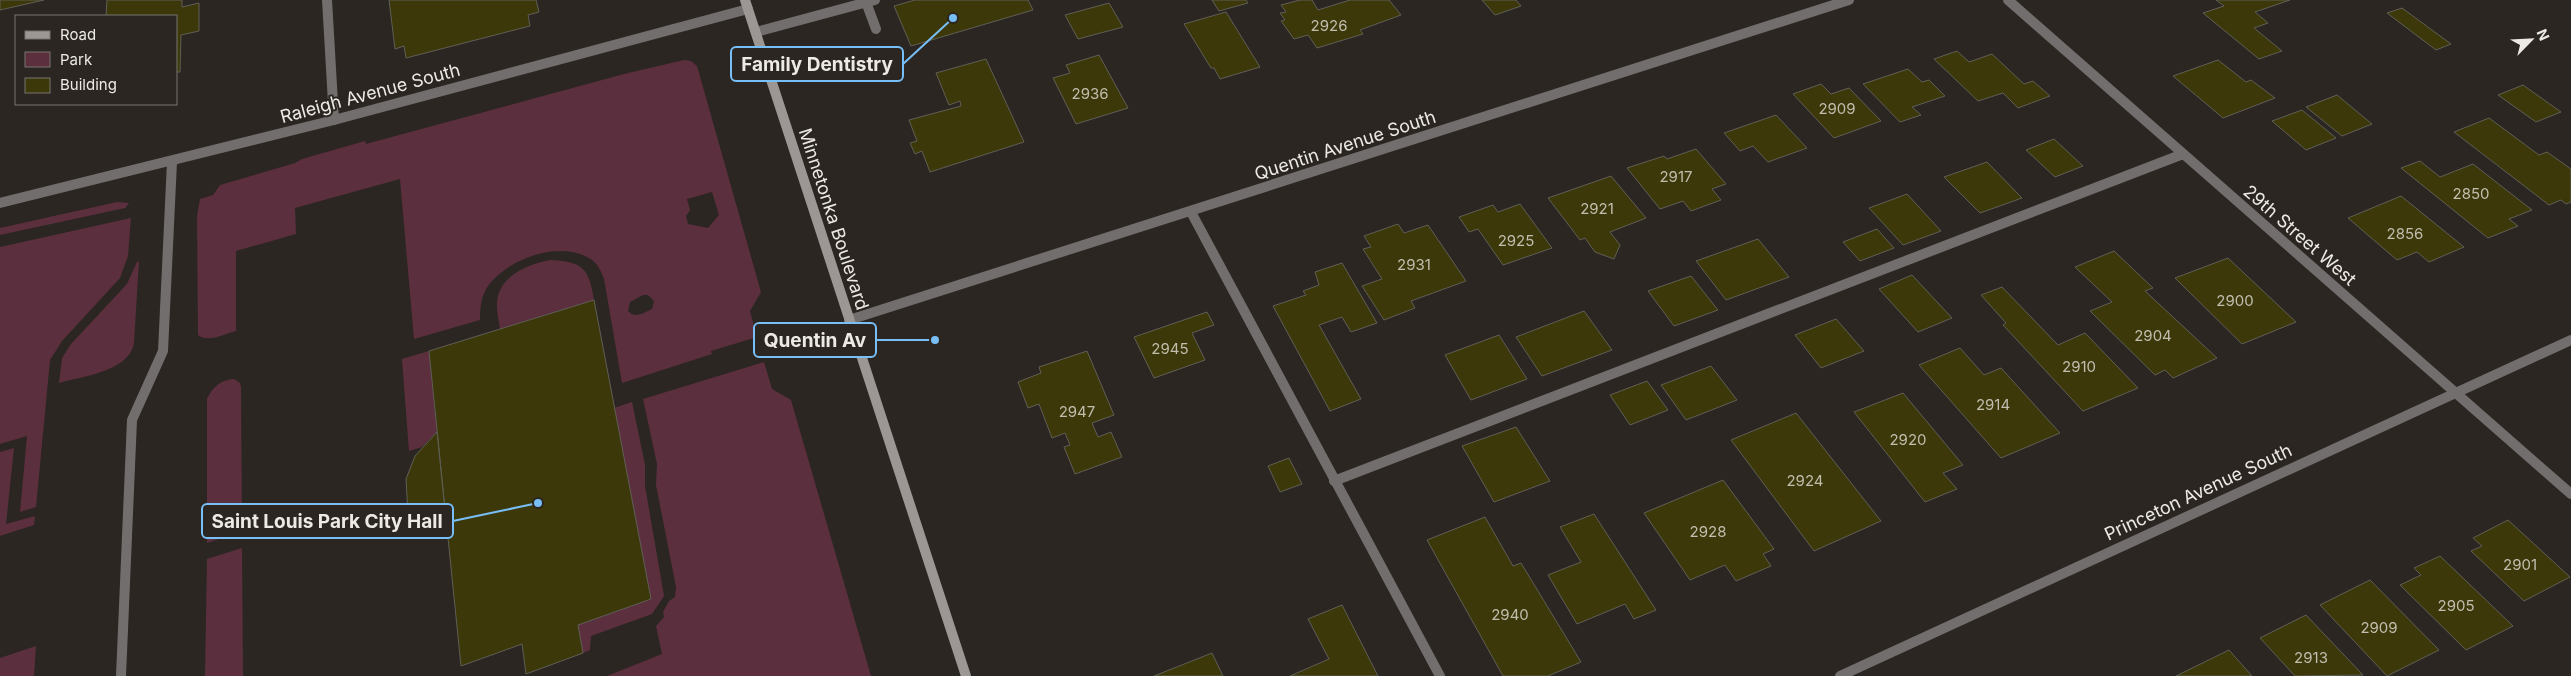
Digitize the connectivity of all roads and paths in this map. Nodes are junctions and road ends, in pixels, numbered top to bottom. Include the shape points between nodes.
1 (327, 0) edge
2 (1849, 0) edge
3 (2008, 0) edge
4 (871, 1) edge
5 (746, 5) edge
6 (876, 29) dead end
7 (756, 32) junction
8 (334, 120) junction
9 (2183, 154) junction
10 (172, 162) junction
11 (0, 203) edge
12 (1191, 212) junction
13 (849, 320) junction
14 (2571, 340) edge
15 (2456, 393) junction
16 (1334, 481) junction
17 (2571, 494) edge
18 (121, 676) edge
19 (966, 676) edge
20 (1440, 676) edge
21 (1840, 676) edge

1 - 8 street
2 - 12 street, Quentin Avenue South
3 - 9 street, 29th Street West
4 - 6 street
4 - 7 street
5 - 7 main road, Minnetonka Boulevard
5 - 8 street, Raleigh Avenue South
7 - 13 main road, Minnetonka Boulevard
8 - 10 street, Raleigh Avenue South
9 - 15 street, 29th Street West
9 - 16 street
10 - 11 street, Raleigh Avenue South
10 - 18 street via 163,351 132,420
12 - 13 street, Quentin Avenue South
12 - 16 street
13 - 19 main road, Minnetonka Boulevard
14 - 15 street, Princeton Avenue South
15 - 17 street, 29th Street West
15 - 21 street, Princeton Avenue South
16 - 20 street

